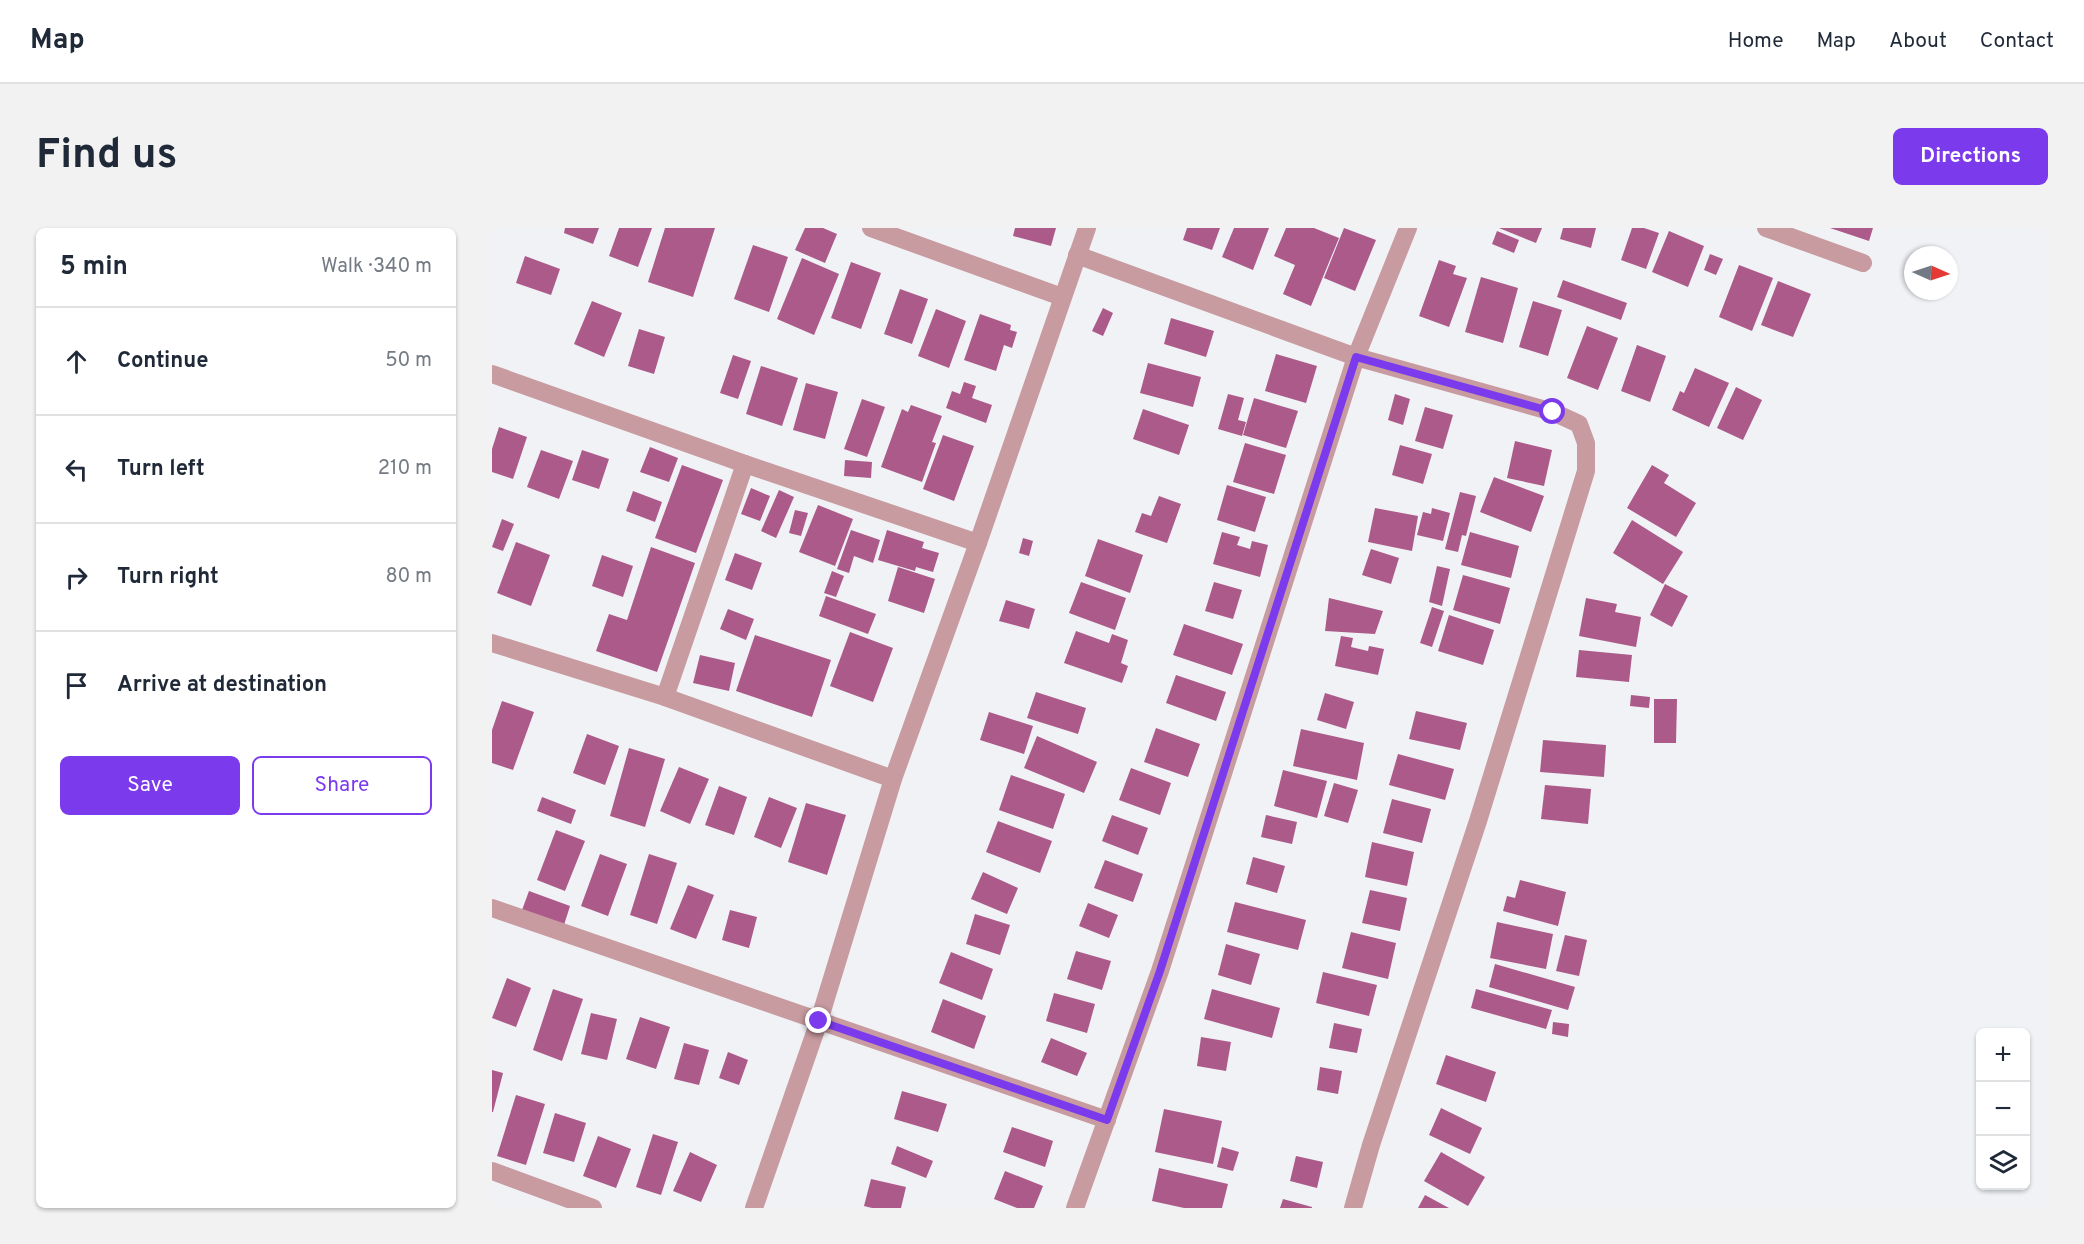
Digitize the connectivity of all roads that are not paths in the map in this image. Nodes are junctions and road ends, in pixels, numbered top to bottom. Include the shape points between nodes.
1 (871, 228) edge
2 (1087, 228) edge
3 (1408, 228) edge
4 (1766, 228) edge
5 (1077, 255) junction
6 (1863, 263) dead end
7 (1062, 297) junction
8 (1356, 357) junction
9 (492, 374) edge
10 (745, 464) junction
11 (978, 543) junction
12 (492, 643) edge
13 (665, 697) junction
14 (893, 779) junction
15 (492, 908) edge
16 (819, 1021) junction
17 (1107, 1120) junction
18 (492, 1171) edge
19 (593, 1208) edge
20 (754, 1208) edge
21 (1075, 1208) edge
22 (1353, 1208) edge

1 - 7 street
2 - 5 street
3 - 8 street
4 - 6 street
5 - 7 street
5 - 8 street
7 - 11 street
8 - 17 street via 1160,971
8 - 22 street via 1553,412 1579,424 1586,443 1586,471
9 - 10 street
10 - 11 street
10 - 13 street
11 - 14 street
12 - 13 street
13 - 14 street
14 - 16 street
15 - 16 street
16 - 17 street
16 - 20 street
17 - 21 street
18 - 19 street

